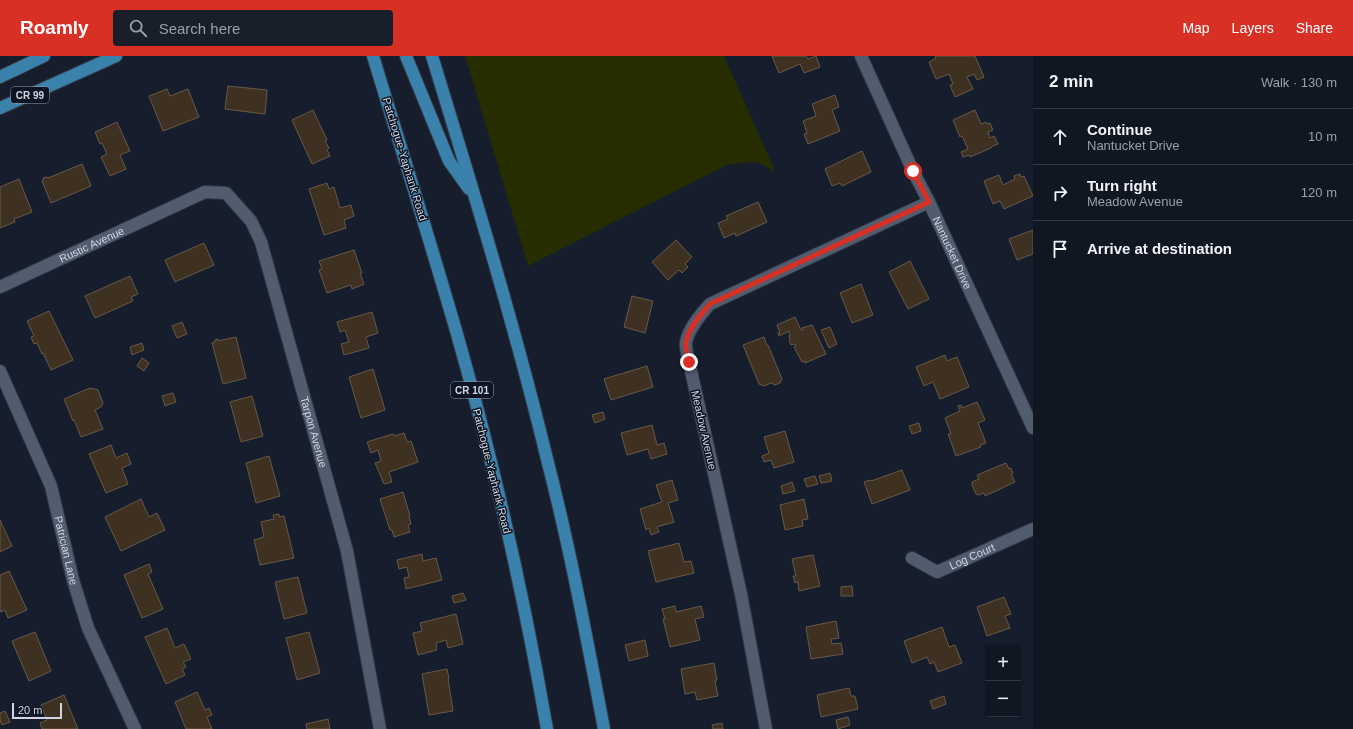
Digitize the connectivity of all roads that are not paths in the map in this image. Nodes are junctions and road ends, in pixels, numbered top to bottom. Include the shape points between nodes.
1 (44, 56) edge
2 (116, 56) edge
3 (373, 56) edge
4 (406, 56) edge
5 (432, 56) edge
6 (861, 56) edge
7 (0, 77) edge
8 (0, 108) edge
9 (476, 198) junction
10 (182, 202) joint
11 (929, 202) junction
12 (0, 286) edge
13 (0, 371) edge
14 (1033, 428) edge
15 (1033, 529) edge
16 (912, 558) dead end
17 (136, 729) edge
18 (380, 729) edge
19 (547, 729) edge
20 (604, 729) edge
21 (766, 729) edge

1 - 7 main road, CR 99
2 - 8 main road, CR 99
3 - 19 main road, Patchogue-Yaphank Road / CR 101 via 482,425 507,530
4 - 9 main road via 449,161
5 - 9 main road
6 - 11 street, Nantucket Drive
9 - 20 main road via 547,459 587,638
10 - 12 street, Rustic Avenue
10 - 18 street, Tarpon Avenue via 205,192 226,193 251,221 261,242 347,551
11 - 14 street, Nantucket Drive
11 - 21 street, Meadow Avenue via 710,304 698,316 686,343 741,594
13 - 17 street, Patrician Lane via 51,486 73,580 88,628
15 - 16 street, Log Court via 937,572

